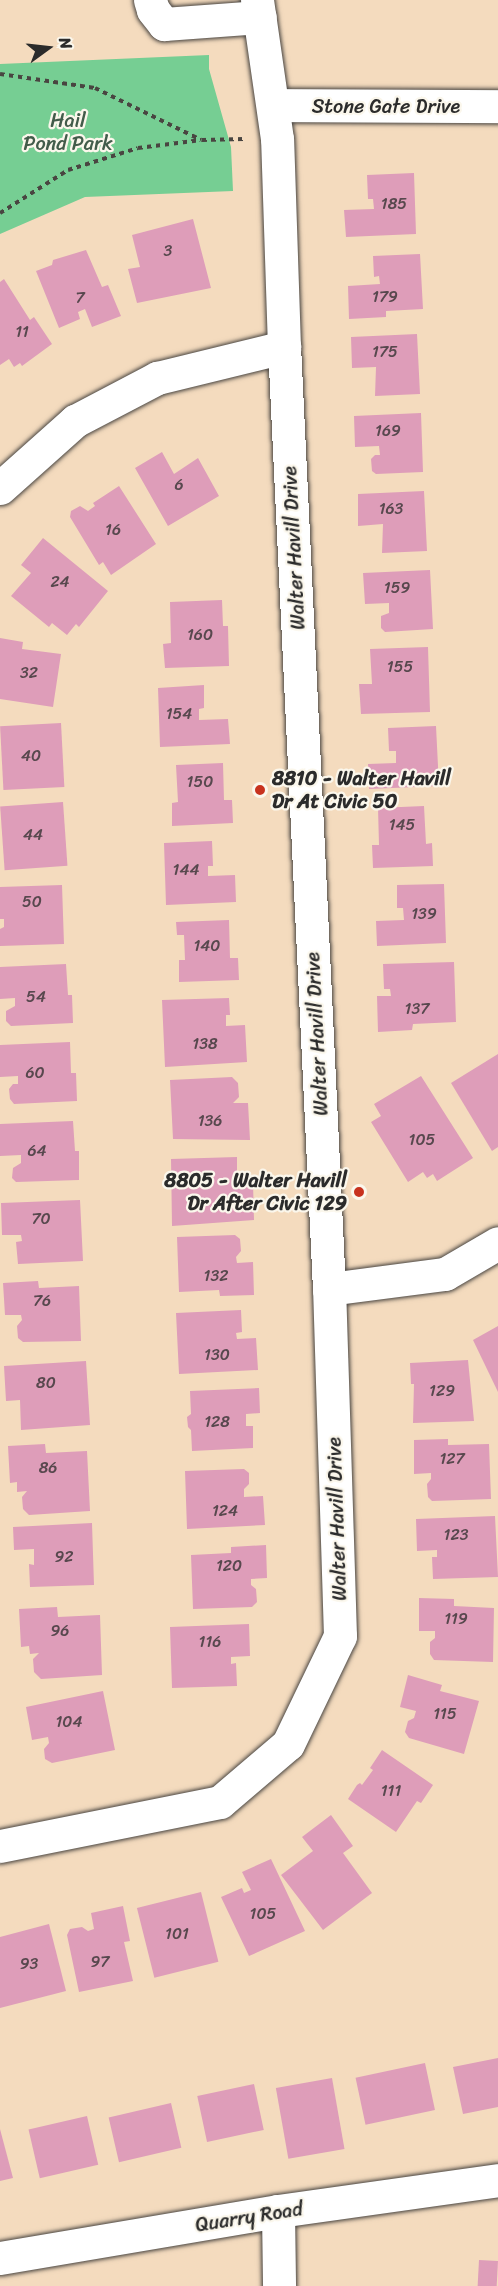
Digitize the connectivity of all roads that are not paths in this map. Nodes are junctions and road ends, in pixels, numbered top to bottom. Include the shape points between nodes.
1 (150, 0) edge
2 (258, 9) edge
3 (274, 105) junction
4 (498, 106) edge
5 (284, 347) junction
6 (0, 488) edge
7 (498, 1243) edge
8 (329, 1289) junction
9 (0, 1846) edge
10 (498, 2180) edge
11 (278, 2211) junction
12 (0, 2258) edge
13 (279, 2286) edge

1 - 2 street via 164,24
2 - 3 street, Walter Havill Drive
3 - 4 street, Stone Gate Drive
3 - 5 street, Walter Havill Drive
5 - 6 street via 157,378 75,421
5 - 8 street, Walter Havill Drive
7 - 8 street via 445,1274
8 - 9 street, Walter Havill Drive via 340,1636 288,1744 220,1802
10 - 11 street, Quarry Road
11 - 12 street, Quarry Road
11 - 13 street

